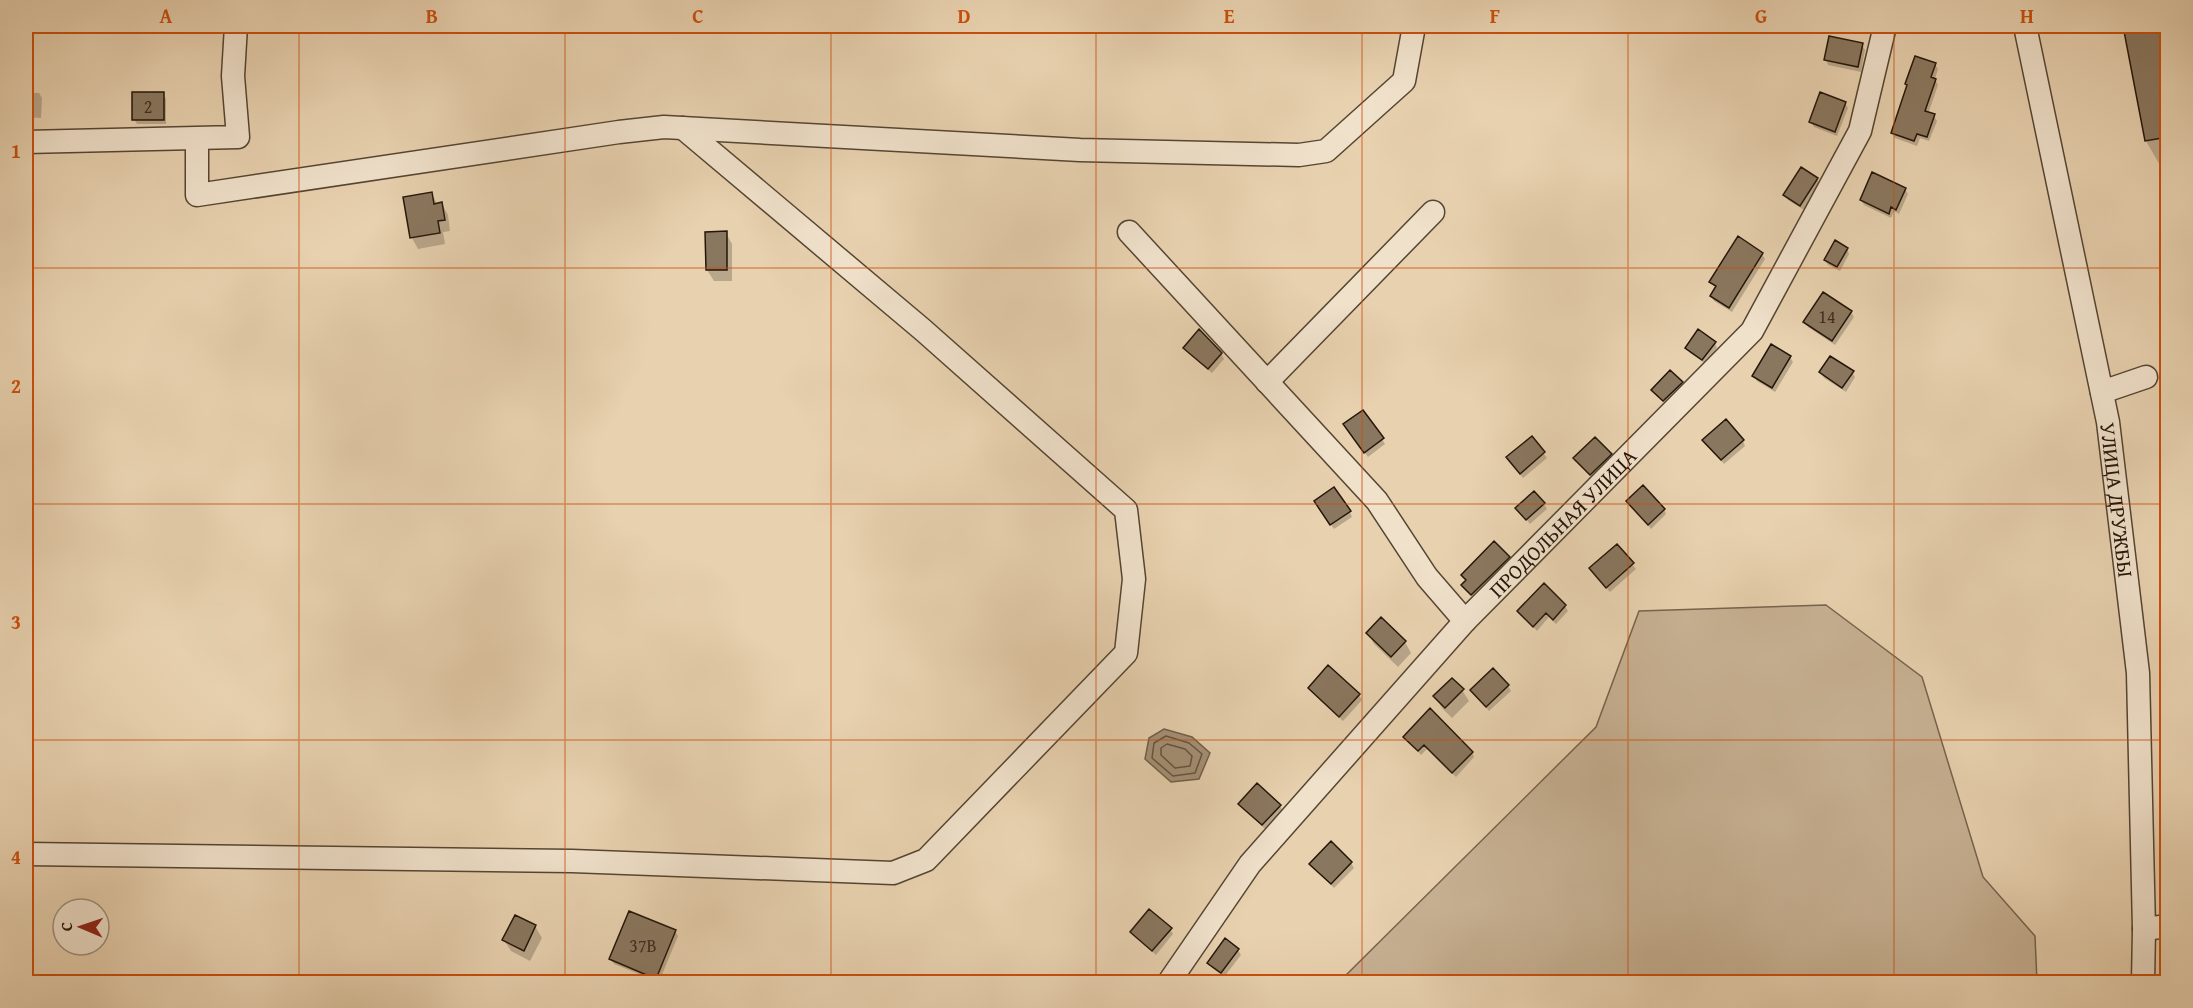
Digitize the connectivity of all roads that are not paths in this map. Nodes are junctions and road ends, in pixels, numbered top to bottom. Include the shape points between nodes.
1 (236, 26) edge
2 (1414, 26) edge
3 (1885, 26) edge
4 (2025, 26) edge
5 (683, 128) junction
6 (206, 139) junction
7 (26, 142) edge
8 (1433, 212) dead end
9 (1129, 232) dead end
10 (2146, 377) dead end
11 (1267, 382) junction
12 (2102, 392) junction
13 (1465, 621) junction
14 (26, 854) edge
15 (2168, 926) edge
16 (2144, 929) junction
17 (1169, 982) edge
18 (2143, 982) edge

1 - 6 street via 233,76 238,137
2 - 5 street via 1404,81 1326,151 1299,155 1080,150
3 - 13 street, ПРОДОЛЬНАЯ УЛИЦА via 1860,131 1752,331
4 - 12 street, УЛИЦА ДРУЖБЫ
5 - 6 street via 619,132 197,195
5 - 14 street via 923,330 1126,510 1134,579 1126,653 926,860 893,873 572,861
6 - 7 street
8 - 11 street
9 - 11 street
10 - 12 street
11 - 13 street via 1377,501 1427,577
12 - 16 street, УЛИЦА ДРУЖБЫ via 2109,422 2138,673
13 - 17 street, ПРОДОЛЬНАЯ УЛИЦА via 1250,864
15 - 16 street
16 - 18 street, УЛИЦА ДРУЖБЫ

